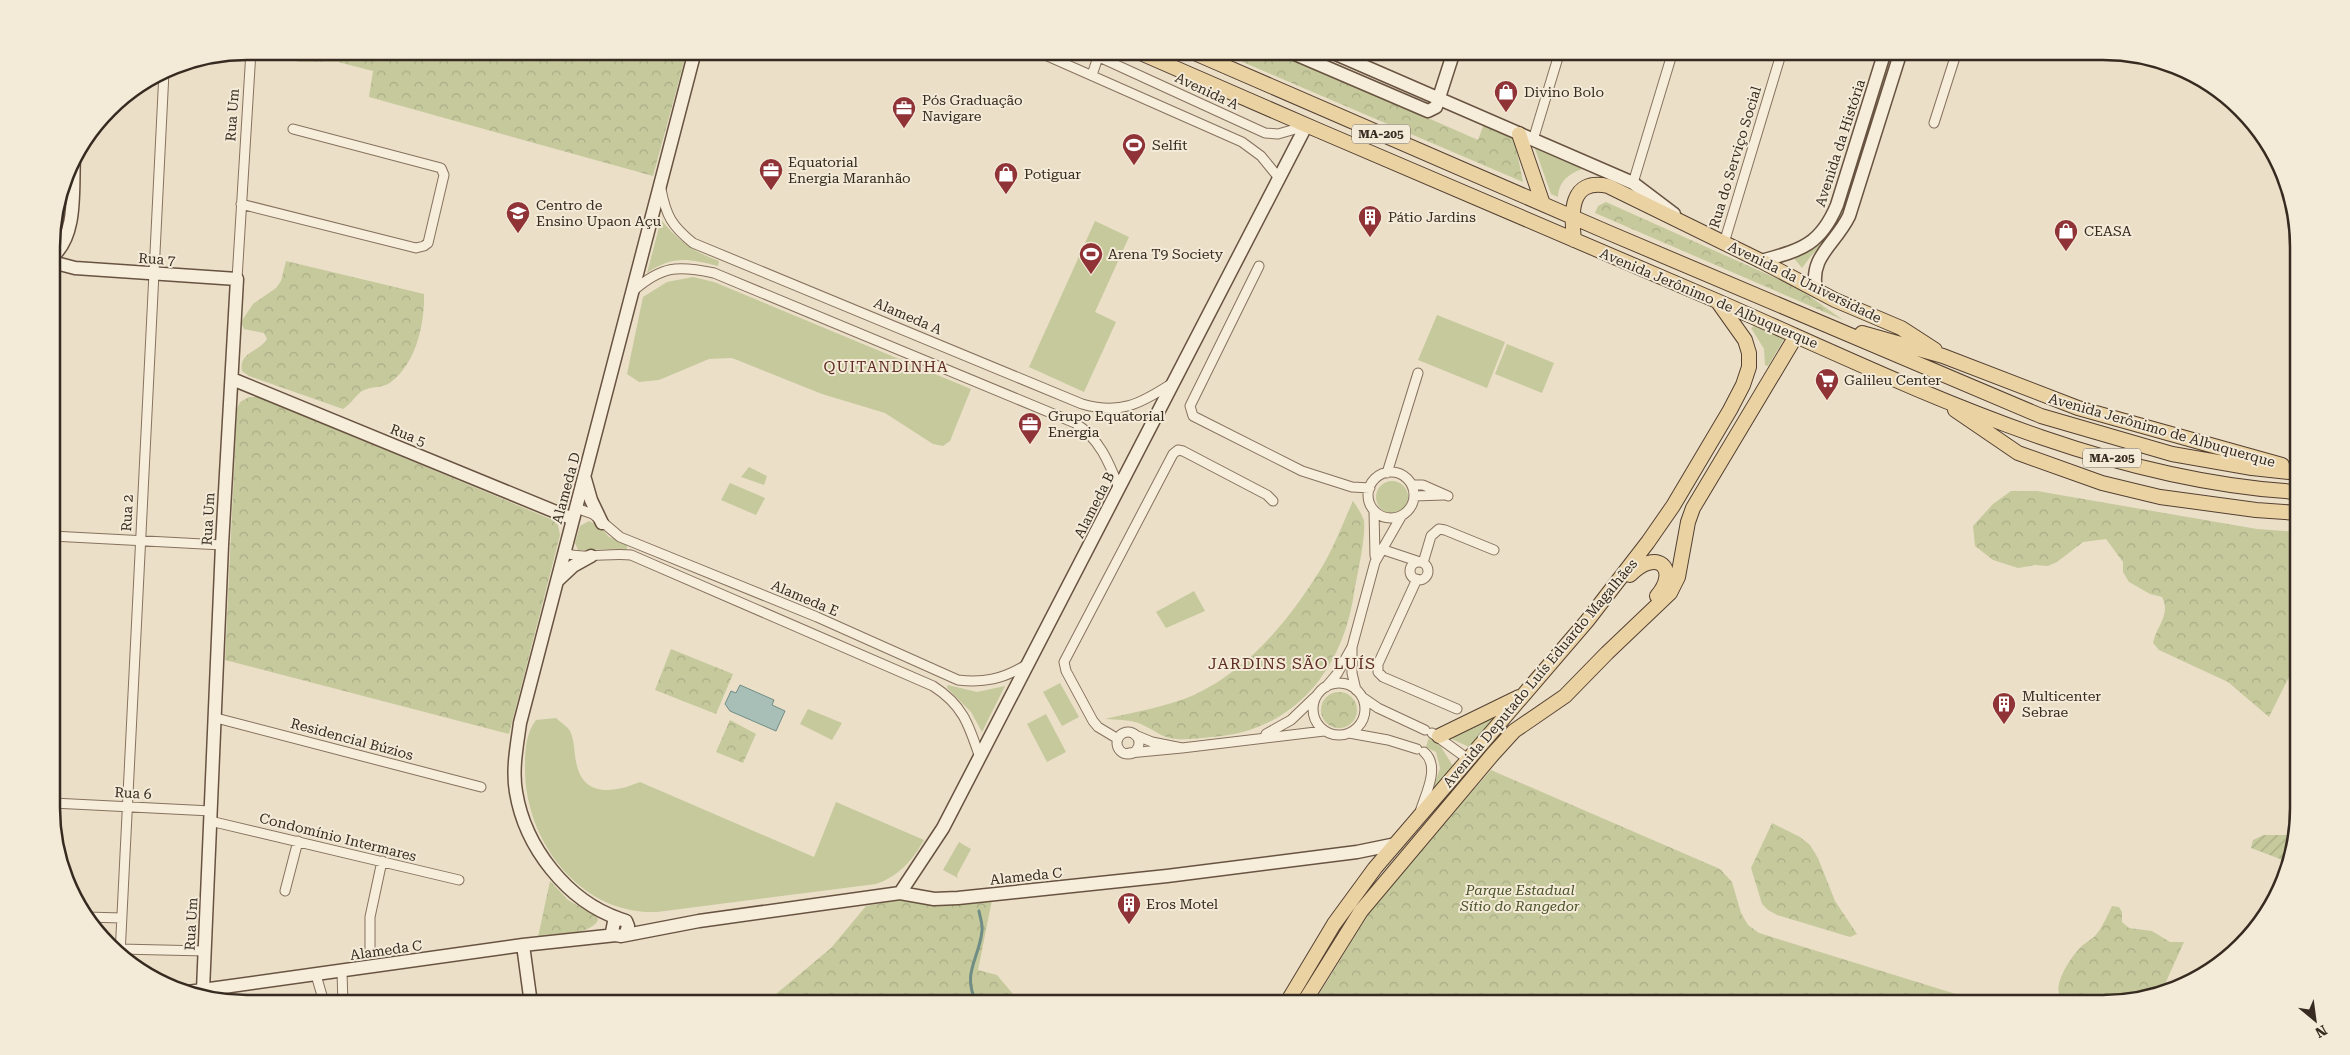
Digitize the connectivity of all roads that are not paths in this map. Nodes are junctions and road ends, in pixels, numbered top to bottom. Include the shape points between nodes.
1 (251, 60) edge
2 (694, 60) edge
3 (1058, 60) edge
4 (1097, 60) edge
5 (1105, 60) edge
6 (1156, 60) edge
7 (1211, 60) edge
8 (1308, 60) edge
9 (1355, 60) edge
10 (1451, 60) edge
11 (1557, 60) edge
12 (1670, 60) edge
13 (1779, 60) edge
14 (1882, 60) edge
15 (1898, 60) edge
16 (1954, 60) edge
17 (1092, 74) junction
18 (164, 79) edge
19 (1440, 99) junction
20 (1934, 123) dead end
21 (1306, 126) junction
22 (293, 129) dead end
23 (1519, 134) junction
24 (1533, 140) junction
25 (1279, 178) junction
26 (73, 179) edge
27 (1633, 183) junction
28 (661, 188) junction
29 (241, 204) junction
30 (1543, 204) junction
31 (1572, 217) junction
32 (1691, 226) junction
33 (1574, 240) junction
34 (1724, 243) junction
35 (64, 244) junction
36 (1806, 246) junction
37 (60, 248) edge
38 (1819, 258) junction
39 (1760, 260) junction
40 (60, 264) edge
41 (1259, 266) dead end
42 (76, 268) junction
43 (152, 274) junction
44 (237, 279) junction
45 (1816, 290) junction
46 (631, 293) junction
47 (1717, 301) junction
48 (1822, 324) junction
49 (1796, 336) junction
50 (1943, 356) junction
51 (1418, 373) dead end
52 (232, 378) junction
53 (1174, 383) junction
54 (1933, 395) junction
55 (2290, 467) edge
56 (2290, 472) edge
57 (1387, 473) junction
58 (585, 476) junction
59 (1412, 484) junction
60 (1119, 488) junction
61 (1370, 488) junction
62 (2290, 491) edge
63 (1414, 496) junction
64 (1273, 501) dead end
65 (1374, 511) junction
66 (2290, 512) edge
67 (574, 514) junction
68 (1402, 515) junction
69 (602, 523) junction
70 (60, 536) edge
71 (139, 541) junction
72 (222, 545) junction
73 (1381, 549) junction
74 (1494, 550) dead end
75 (564, 553) junction
76 (591, 556) junction
77 (1375, 562) junction
78 (1421, 562) junction
79 (1417, 579) junction
80 (557, 581) junction
81 (753, 591) junction
82 (748, 605) junction
83 (817, 617) junction
84 (1587, 621) junction
85 (811, 632) junction
86 (1352, 647) junction
87 (1029, 664) junction
88 (1322, 690) junction
89 (1359, 693) junction
90 (1524, 694) junction
91 (1565, 696) junction
92 (1457, 709) dead end
93 (216, 718) junction
94 (1324, 731) junction
95 (1349, 733) junction
96 (1432, 733) junction
97 (1135, 735) junction
98 (1257, 738) junction
99 (1118, 739) junction
100 (1182, 748) junction
101 (1129, 753) junction
102 (980, 758) junction
103 (1468, 759) junction
104 (481, 787) dead end
105 (60, 803) edge
106 (127, 807) junction
107 (211, 816) junction
108 (1419, 817) junction
109 (298, 841) junction
110 (1396, 844) junction
111 (1357, 852) junction
112 (382, 862) junction
113 (1375, 868) junction
114 (459, 880) dead end
115 (285, 891) dead end
116 (900, 893) junction
117 (96, 917) edge
118 (122, 918) junction
119 (618, 927) junction
120 (120, 945) edge
121 (522, 946) junction
122 (370, 948) dead end
123 (205, 951) junction
124 (128, 952) edge
125 (342, 972) junction
126 (316, 975) junction
127 (203, 990) edge
128 (204, 990) edge
129 (322, 995) edge
130 (343, 995) edge
131 (530, 995) edge
132 (1291, 995) edge
133 (1309, 995) edge

1 - 29 street, Rua Um
2 - 28 street, Alameda D
3 - 17 street
4 - 17 street
5 - 21 street, Avenida A via 1265,133 1278,134
6 - 21 main road, Avenida Jerônimo de Albuquerque / MA-205
7 - 30 main road, Avenida Jerônimo de Albuquerque / MA-205
8 - 19 street via 1422,110 1433,110
9 - 19 street, Avenida da Universidade
10 - 19 street
11 - 24 street
12 - 27 street
13 - 34 street, Rua do Serviço Social
14 - 36 street, Avenida da História via 1837,205 1822,233
15 - 38 street via 1849,216
16 - 20 street
17 - 25 street via 1242,142 1261,156
18 - 43 street, Rua 2
19 - 23 street, Avenida da Universidade
21 - 25 street, Alameda B
21 - 33 main road, Avenida Jerônimo de Albuquerque / MA-205
22 - 29 street via 441,168 444,175 428,243 416,248
23 - 24 street, Avenida da Universidade
23 - 30 main road
24 - 27 street, Avenida da Universidade
25 - 53 street, Alameda B
26 - 35 street via 70,228
27 - 32 street, Avenida da Universidade
28 - 46 street, Alameda D
28 - 53 street, Alameda A via 668,217 693,243 1082,404 1108,410 1127,407
29 - 44 street, Rua Um
30 - 31 main road, Avenida Jerônimo de Albuquerque / MA-205
31 - 32 main road, Avenida da Universidade via 1579,193 1602,185
31 - 33 main road, Avenida da Universidade
31 - 48 main road, Avenida Jerônimo de Albuquerque / MA-205
32 - 34 main road, Avenida da Universidade
33 - 47 main road, Avenida Jerônimo de Albuquerque / MA-205
34 - 39 main road, Avenida da Universidade
35 - 37 street
35 - 42 street
36 - 38 street
36 - 39 street, Avenida da História
38 - 45 street via 1813,275
39 - 45 main road, Avenida da Universidade
40 - 42 street, Rua 7
41 - 61 street via 1190,406 1192,416 1302,471 1352,487
42 - 43 street, Rua 7
43 - 44 street, Rua 7
43 - 71 street, Rua 2
44 - 52 street, Rua Um
45 - 50 main road, Avenida da Universidade via 1910,332
46 - 58 street, Alameda D
46 - 60 street via 658,272 669,269 689,268 714,273 1075,423 1098,444
47 - 49 main road, Avenida Jerônimo de Albuquerque / MA-205
47 - 84 main road, Avenida Deputado Luís Eduardo Magalhães via 1747,344 1750,361 1745,379 1673,506
48 - 50 main road
48 - 56 main road, Avenida Jerônimo de Albuquerque / MA-205 via 2059,422 2172,454
49 - 54 main road, Avenida Jerônimo de Albuquerque / MA-205
49 - 91 main road, Avenida Deputado Luís Eduardo Magalhães via 1693,508 1674,587
50 - 55 main road, Avenida Jerônimo de Albuquerque via 2078,408
51 - 57 street
52 - 67 street, Rua 5
52 - 72 street, Rua Um
53 - 60 street, Alameda B
54 - 62 main road, Avenida Jerônimo de Albuquerque / MA-205 via 2024,432 2112,458 2203,480
54 - 66 main road, MA-205 via 2018,453 2102,483 2160,497
57 - 59 street via 1399,474
57 - 61 street via 1376,478
58 - 67 street, Alameda D
58 - 69 street via 591,500
59 - 63 street
59 - 63 street via 1423,485 1448,496
60 - 87 street, Alameda B
61 - 65 street via 1370,504
63 - 68 street
64 - 99 street via 1183,451 1173,454 1064,662 1098,727
65 - 68 street via 1388,518
65 - 77 street
67 - 69 street, Alameda E via 590,512
67 - 75 street, Alameda D
68 - 73 street
69 - 81 street, Alameda E via 620,537
70 - 71 street
71 - 72 street
71 - 106 street, Rua 2
72 - 93 street, Rua Um
73 - 77 street
73 - 78 street
74 - 78 street via 1439,529 1431,536
75 - 76 street, Alameda E
75 - 80 street, Alameda D
76 - 80 street via 573,566
76 - 82 street, Alameda E via 631,555
77 - 86 street
78 - 79 street via 1411,568 1411,574
78 - 79 street via 1427,567 1427,575
79 - 92 street via 1378,664 1378,672
80 - 119 street, Alameda D via 520,723 515,761 516,791 526,827 543,857 574,893
81 - 82 street via 746,596
81 - 83 street, Alameda E
82 - 85 street, Alameda E
83 - 85 street via 817,627
83 - 87 street, Alameda E via 958,680 979,683 994,680
84 - 90 main road, Avenida Deputado Luís Eduardo Magalhães
84 - 91 main road via 1642,564 1653,560 1663,566 1667,577 1662,590
85 - 102 street, Alameda E via 945,694 963,714
86 - 88 street
86 - 89 street via 1352,673
87 - 102 street, Alameda B
88 - 89 street via 1341,683
88 - 94 street via 1314,701 1314,717
88 - 98 street via 1279,728
89 - 95 street via 1365,714
89 - 96 street via 1378,708
90 - 96 main road
90 - 103 main road, Avenida Deputado Luís Eduardo Magalhães
91 - 133 main road, Avenida Deputado Luís Eduardo Magalhães via 1514,731 1466,785 1361,911
93 - 104 street, Residencial Búzios
93 - 107 street, Rua Um
94 - 95 street
94 - 98 street
95 - 108 street via 1421,750 1430,760 1432,770
96 - 103 street
97 - 99 street via 1125,732
97 - 100 street
97 - 101 street via 1138,748
98 - 100 street
99 - 101 street via 1119,749
100 - 101 street
102 - 116 street, Alameda B via 943,828
103 - 108 main road, Avenida Deputado Luís Eduardo Magalhães
105 - 106 street, Rua 6
106 - 107 street, Rua 6
106 - 118 street, Rua 2
107 - 109 street, Condomínio Intermares
107 - 123 street, Rua Um
108 - 110 main road, Avenida Deputado Luís Eduardo Magalhães
109 - 112 street, Condomínio Intermares
109 - 115 street
110 - 111 street, Alameda C
110 - 113 main road, Avenida Deputado Luís Eduardo Magalhães
111 - 113 street via 1370,855
111 - 116 street, Alameda C via 958,898 934,899
112 - 114 street, Condomínio Intermares
112 - 122 street via 370,916
113 - 132 main road, Avenida Deputado Luís Eduardo Magalhães via 1334,924
116 - 119 street, Alameda C via 699,921
117 - 118 street
118 - 120 street, Rua 2
119 - 121 street, Alameda C via 574,940
121 - 125 street, Alameda C
121 - 131 street
123 - 124 street
123 - 127 street, Rua Um
125 - 126 street, Alameda C
125 - 130 street
126 - 128 street, Alameda C
126 - 129 street

